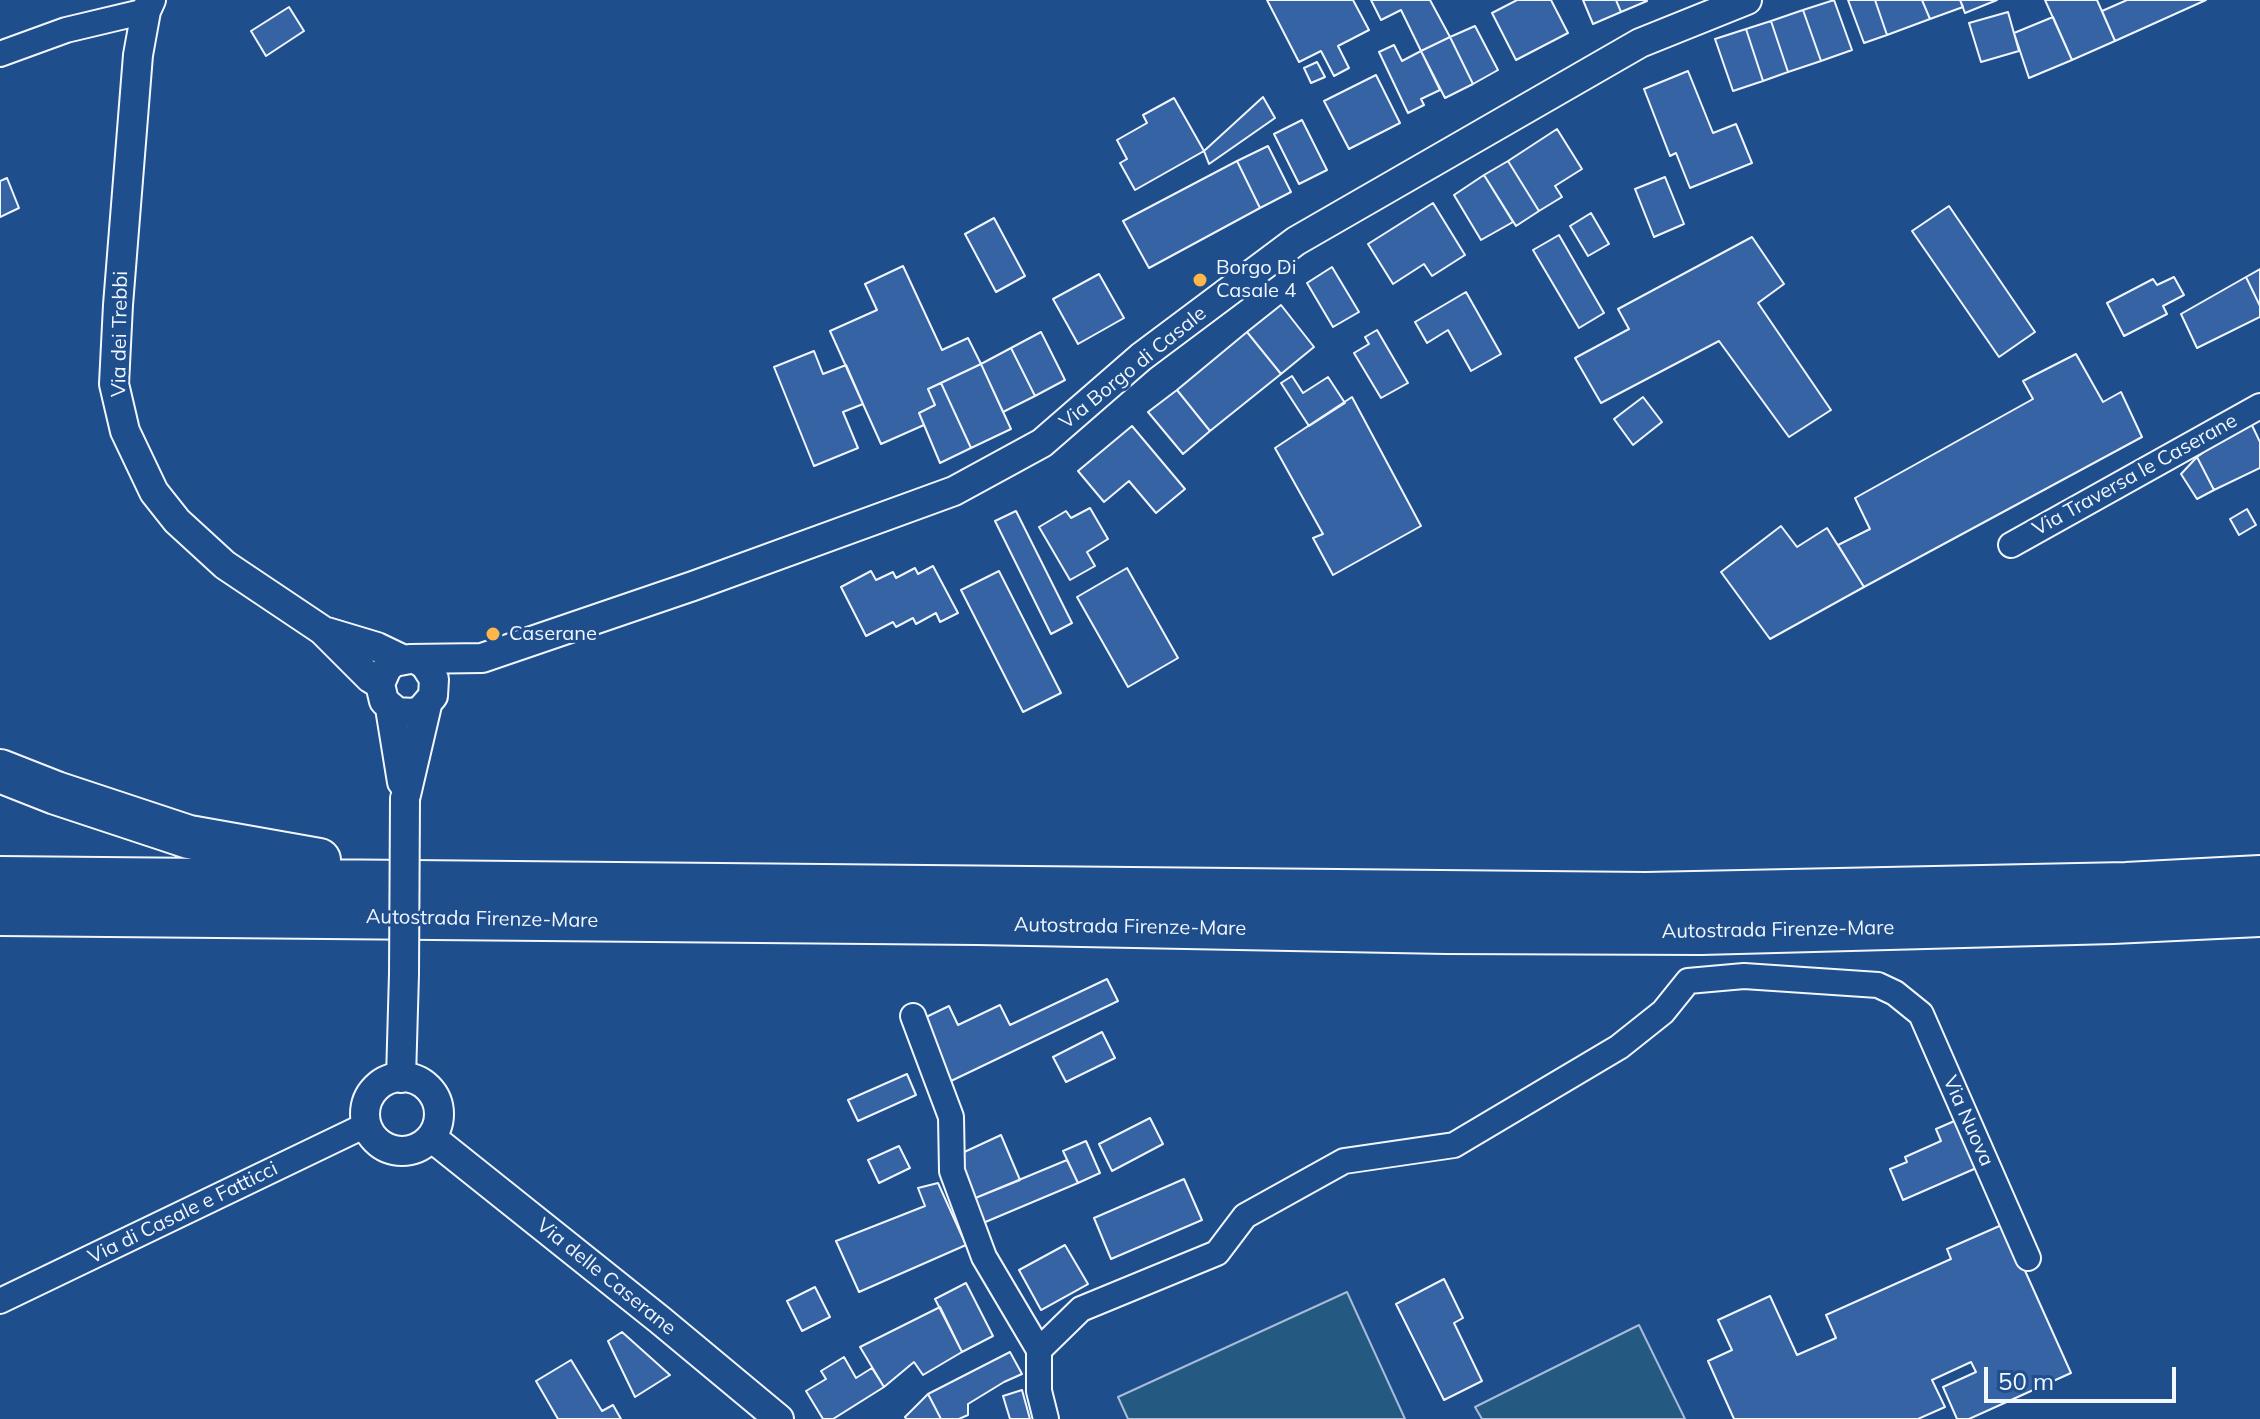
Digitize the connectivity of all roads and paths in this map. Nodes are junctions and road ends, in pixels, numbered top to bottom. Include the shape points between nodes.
1 (1747, 0) edge
2 (148, 6) edge
3 (0, 54) edge
4 (2260, 406) edge
5 (2011, 545) dead end
6 (322, 630) junction
7 (482, 658) junction
8 (410, 660) junction
9 (385, 696) junction
10 (430, 701) junction
11 (0, 771) edge
12 (405, 799) junction
13 (2260, 877) edge
14 (0, 878) edge
15 (499, 882) junction
16 (0, 914) edge
17 (2260, 915) edge
18 (913, 1016) dead end
19 (401, 1078) junction
20 (366, 1125) junction
21 (431, 1137) junction
22 (2028, 1258) dead end
23 (0, 1301) edge
24 (1039, 1350) junction
25 (779, 1419) edge
26 (1046, 1419) edge

1 - 7 street, Via Borgo di Casale via 1640,43 1296,241 1141,357 1042,443 954,491
2 - 3 street
2 - 6 street, Via dei Trebbi via 138,55 118,305 114,384 121,420 146,479 177,521 225,565
4 - 5 street, Via Traversa le Caserane
6 - 8 street, Via dei Trebbi
6 - 9 street, Via dei Trebbi
7 - 8 street, Via Borgo di Casale
7 - 10 street, Via Borgo di Casale
8 - 9 street via 387,668
8 - 10 street via 425,665 434,679
9 - 10 street via 397,712 413,713
9 - 12 street
10 - 12 street
11 - 15 highway via 189,837
12 - 19 street, bridge
13 - 15 highway, Autostrada Firenze-Mare via 1646,894
14 - 15 highway, Autostrada Firenze-Mare
16 - 17 highway, Autostrada Firenze-Mare via 1621,933
18 - 24 street via 951,1117 952,1171 984,1257
19 - 20 street via 372,1093
19 - 21 street via 420,1083 435,1098 439,1118
20 - 21 street via 379,1144 401,1152
20 - 23 street, Via di Casale e Fatticci
21 - 25 street, Via delle Caserane
22 - 24 street, Via Nuova via 1921,1014 1878,985 1759,977 1688,981 1663,1012 1619,1047 1454,1145 1344,1161 1245,1216 1217,1253 1081,1309
24 - 26 street via 1039,1391

